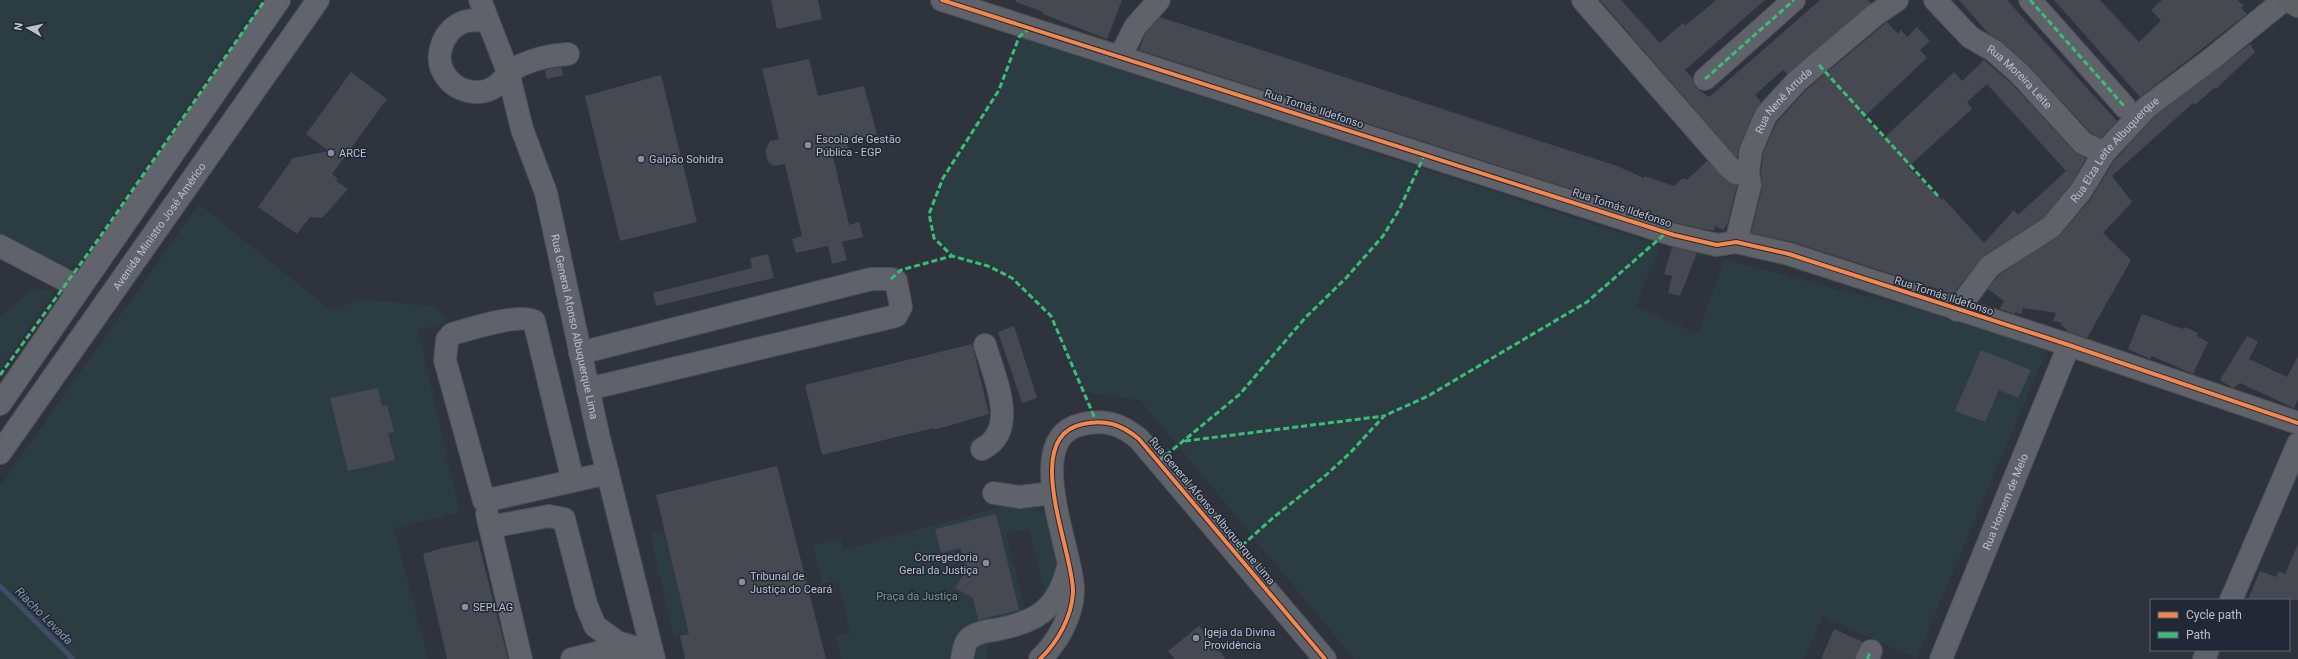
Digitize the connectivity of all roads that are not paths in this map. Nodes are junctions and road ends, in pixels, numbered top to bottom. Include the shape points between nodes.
1 (279, 0) edge
2 (318, 0) edge
3 (480, 0) edge
4 (942, 0) edge
5 (1159, 0) edge
6 (1582, 0) edge
7 (1794, 0) edge
8 (1897, 0) edge
9 (1935, 0) edge
10 (2030, 0) edge
11 (2284, 0) edge
12 (2287, 0) edge
13 (2298, 6) edge
14 (488, 21) junction
15 (568, 54) dead end
16 (1120, 57) junction
17 (508, 72) junction
18 (1705, 79) dead end
19 (2125, 108) dead end
20 (175, 152) junction
21 (2104, 153) junction
22 (201, 169) junction
23 (1748, 172) junction
24 (1736, 242) junction
25 (0, 246) edge
26 (80, 288) junction
27 (1957, 310) junction
28 (985, 345) dead end
29 (2069, 345) junction
30 (580, 353) junction
31 (588, 389) junction
32 (0, 404) edge
33 (2298, 423) edge
34 (2298, 444) edge
35 (982, 449) dead end
36 (0, 453) edge
37 (608, 473) junction
38 (573, 481) junction
39 (994, 493) dead end
40 (1053, 493) junction
41 (484, 501) junction
42 (490, 527) junction
43 (1069, 564) junction
44 (2230, 599) edge
45 (653, 656) edge
46 (521, 659) edge
47 (572, 659) edge
48 (623, 659) edge
49 (962, 659) edge
50 (1040, 659) edge
51 (1325, 659) edge
52 (1942, 659) edge

1 - 20 main road
2 - 22 main road, Avenida Ministro José Américo
3 - 14 street, Rua General Afonso Albuquerque Lima
4 - 16 street, Rua Tomás Ildefonso
5 - 16 street via 1135,27
6 - 23 street via 1729,167 1736,172
7 - 18 street
8 - 23 street, Rua Nenê Arruda via 1875,15 1797,81 1766,115 1751,150
9 - 21 street, Rua Moreira Leite via 1970,37 1994,51 2020,74 2083,143
10 - 19 street
11 - 21 street, Rua Elza Leite Albuquerque via 2147,107
12 - 13 highway
14 - 17 street, Rua General Afonso Albuquerque Lima
14 - 17 street via 474,20 462,23 444,38 440,50 444,74 462,90 474,92 496,86
15 - 17 street via 543,57
16 - 24 street, Rua Tomás Ildefonso via 1674,235 1717,245
17 - 30 street, Rua General Afonso Albuquerque Lima via 522,129 546,193
20 - 22 main road
20 - 26 main road
21 - 27 street, Rua Elza Leite Albuquerque via 2081,191 2051,227 1990,266
22 - 36 main road, Avenida Ministro José Américo
23 - 24 street, Rua Nenê Arruda via 1750,185
24 - 27 street, Rua Tomás Ildefonso via 1789,254
25 - 26 street
26 - 32 main road
27 - 29 street, Rua Tomás Ildefonso
28 - 35 street via 1003,422 996,439
29 - 33 street, Rua Tomás Ildefonso
29 - 52 street, Rua Homem de Melo
30 - 31 street, Rua General Afonso Albuquerque Lima
30 - 31 street via 871,279 896,281 901,307 896,316
31 - 37 street, Rua General Afonso Albuquerque Lima
34 - 44 street
37 - 38 street
37 - 45 street, Rua General Afonso Albuquerque Lima
38 - 41 street
38 - 41 street via 538,329 530,319 507,321 452,334 447,340 445,352 445,360
39 - 40 street via 1019,497
40 - 43 street, Rua General Afonso Albuquerque Lima
40 - 51 street, Rua General Afonso Albuquerque Lima via 1051,460 1055,445 1063,434 1078,424 1096,421 1109,422 1128,430 1172,477
41 - 42 street
42 - 45 street via 549,516 564,519 586,604 595,626 617,642
42 - 46 street
43 - 49 street via 1062,589 1036,618 1011,627 976,634 967,642
43 - 50 street, Rua General Afonso Albuquerque Lima via 1073,592 1068,616 1058,638
47 - 48 street via 601,652

